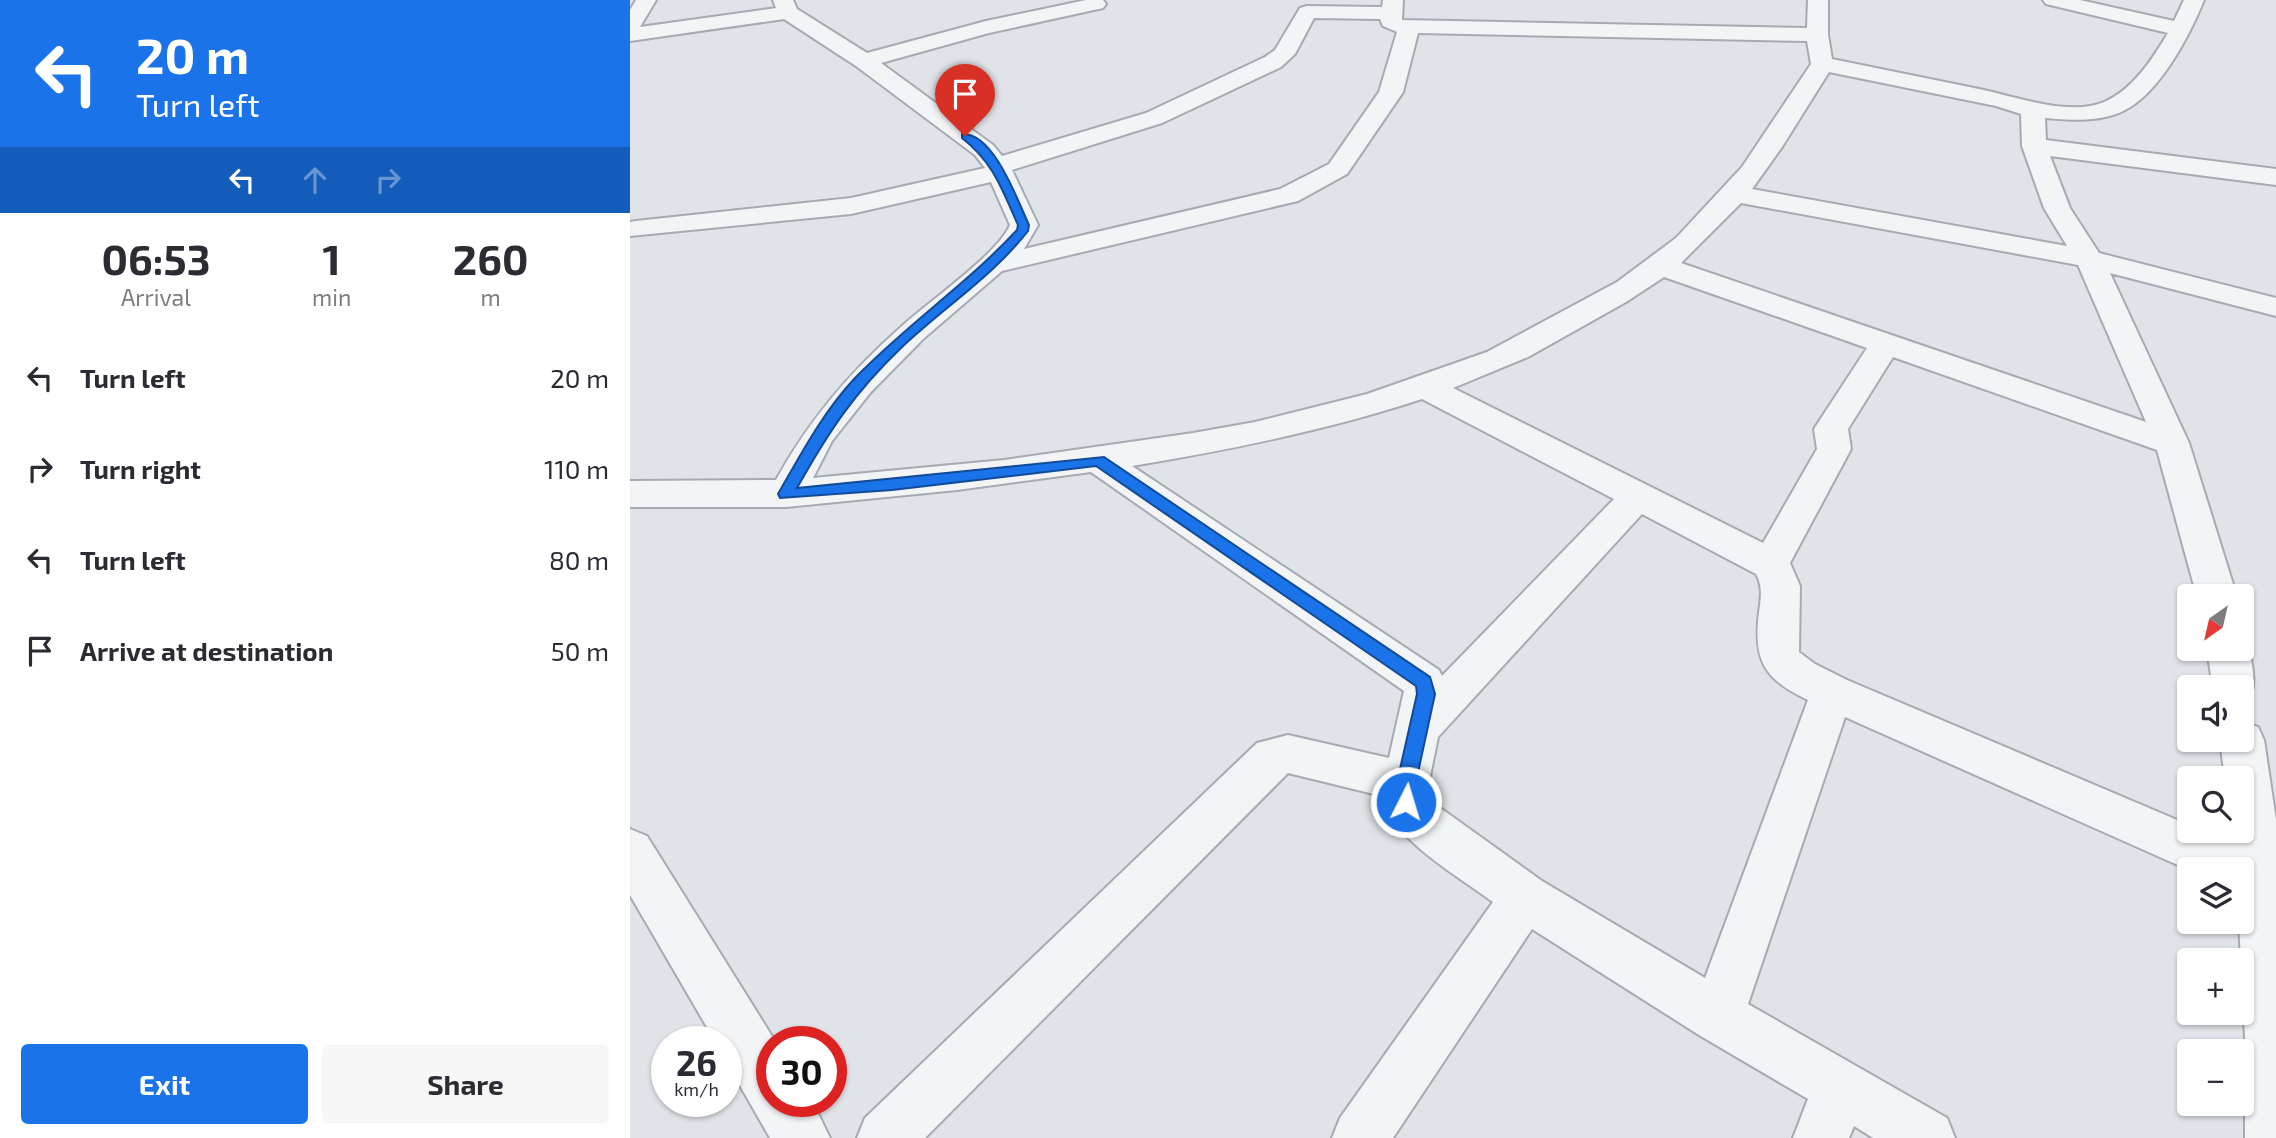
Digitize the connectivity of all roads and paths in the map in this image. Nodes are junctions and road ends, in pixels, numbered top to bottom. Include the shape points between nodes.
1 (646, 0) edge
2 (1818, 0) edge
3 (2053, 0) edge
4 (2194, 0) edge
5 (1096, 4) dead end
6 (786, 6) edge
7 (1397, 13) edge
8 (630, 27) edge
9 (683, 27) junction
10 (2180, 29) junction
11 (630, 36) edge
12 (1819, 49) junction
13 (641, 56) dead end
14 (864, 61) junction
15 (2033, 110) junction
16 (2034, 146) junction
17 (998, 169) junction
18 (2276, 177) edge
19 (1737, 194) junction
20 (632, 229) edge
21 (2088, 258) junction
22 (991, 265) junction
23 (1661, 266) junction
24 (2276, 306) edge
25 (1885, 344) junction
26 (1427, 387) junction
27 (2172, 443) junction
28 (1099, 461) junction
29 (630, 494) edge
30 (786, 494) junction
31 (1638, 496) junction
32 (1770, 564) junction
33 (2213, 584) edge
34 (1832, 692) junction
35 (1418, 729) junction
36 (2244, 752) edge
37 (1406, 782) junction
38 (630, 851) edge
39 (2269, 882) edge
40 (1525, 897) junction
41 (1718, 1016) junction
42 (756, 1060) edge
43 (1840, 1087) junction
44 (790, 1117) edge
45 (802, 1138) edge
46 (885, 1138) edge
47 (1360, 1138) edge
48 (1821, 1138) edge
49 (1927, 1138) edge
50 (2273, 1138) edge

1 - 8 street
2 - 12 street
3 - 10 street
4 - 10 street
5 - 14 street via 986,27
6 - 9 street
6 - 14 street
7 - 12 street
7 - 17 street via 1307,12 1284,54 1273,62 1154,118
7 - 22 street via 1391,92 1338,169 1319,181 1289,195
9 - 11 street
9 - 13 street
10 - 15 street via 2153,74 2118,107 2092,113
12 - 15 street
12 - 19 street via 1779,137
14 - 17 street via 985,150
15 - 16 street
16 - 18 street
16 - 21 street via 2057,208
17 - 20 street via 851,206
17 - 22 street via 1024,225 1018,238
19 - 21 street
19 - 23 street
21 - 24 street
21 - 27 street
22 - 30 street via 858,383 824,427
23 - 25 street
23 - 26 street via 1502,358
25 - 27 street
25 - 32 street via 1831,429 1834,449
26 - 28 street via 1236,436
26 - 31 street
27 - 33 street
28 - 30 street
28 - 35 street via 1420,678 1426,694
29 - 30 street
31 - 32 street
31 - 35 street
32 - 34 street via 1779,576 1780,658 1791,671
34 - 39 street
34 - 41 street
35 - 37 street
36 - 39 street
37 - 40 street via 1406,802 1417,817
37 - 46 street via 1288,754 1273,757
38 - 42 street
39 - 50 street
40 - 41 street
40 - 47 street
41 - 43 street
43 - 48 street
43 - 49 street
44 - 45 street

